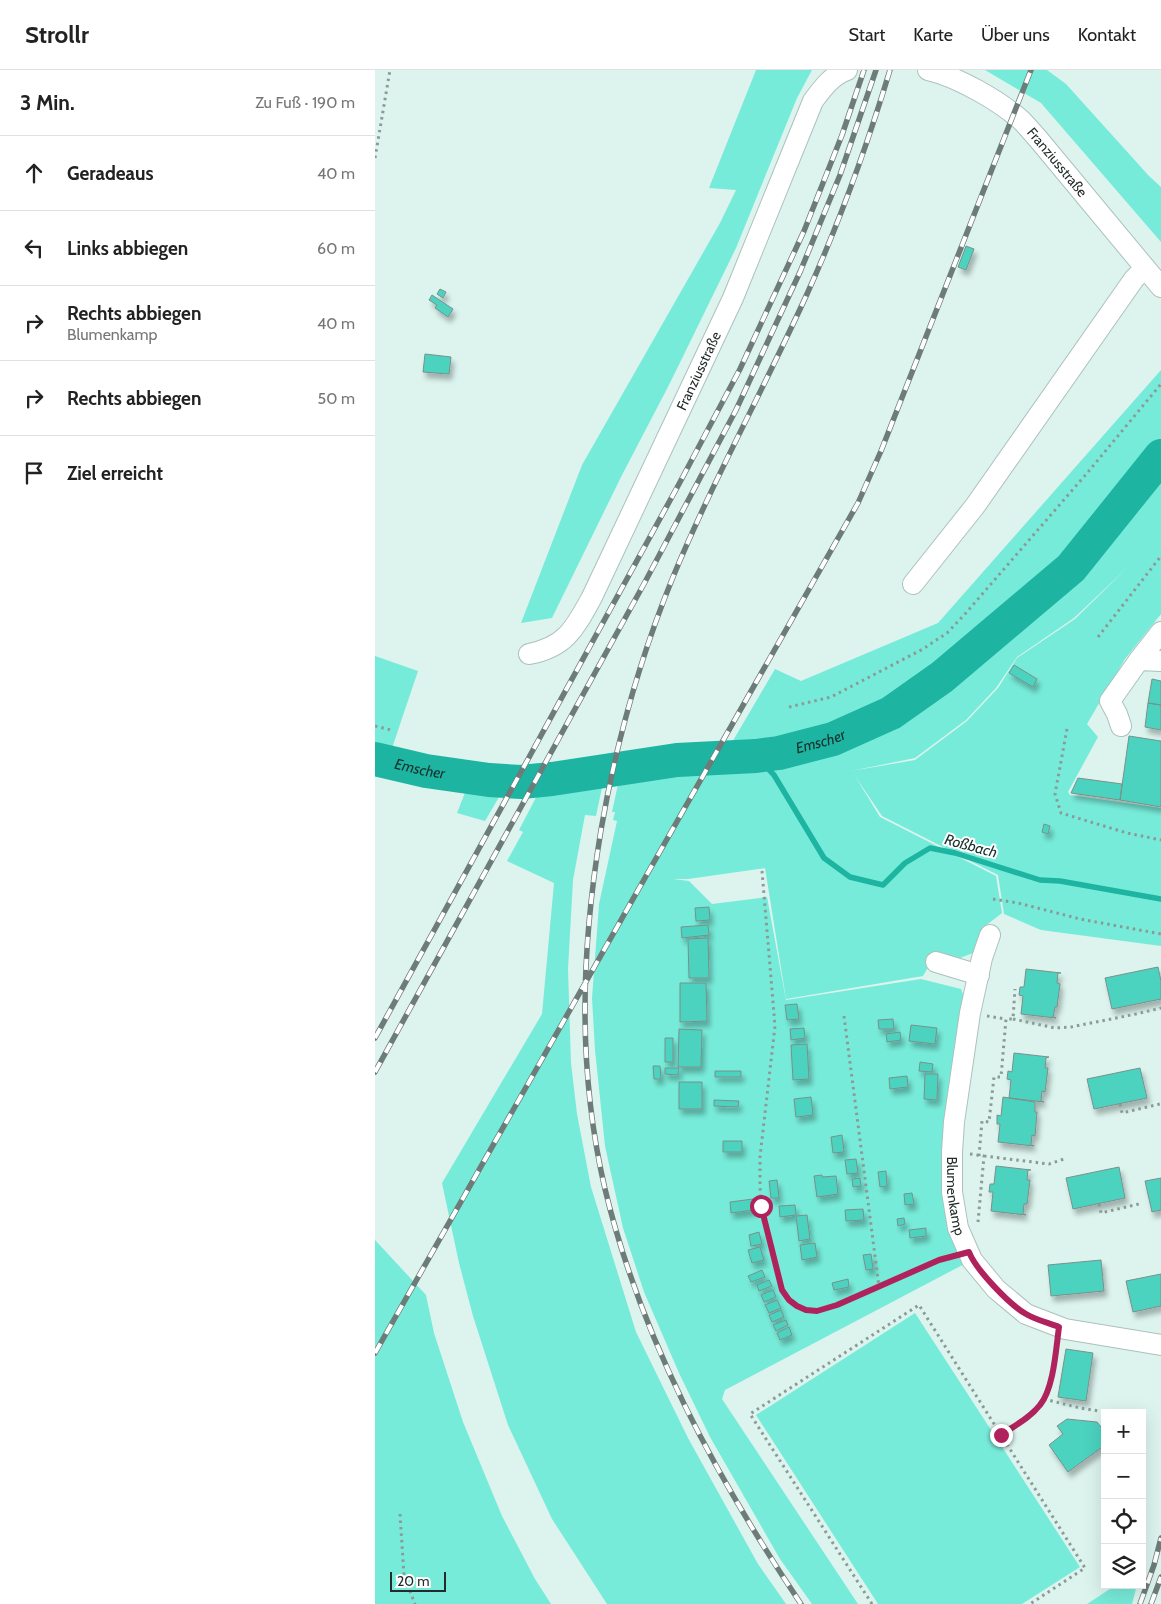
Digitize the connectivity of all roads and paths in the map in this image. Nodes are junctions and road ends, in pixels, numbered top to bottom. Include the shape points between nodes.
1 (390, 70) edge
2 (847, 70) edge
3 (934, 71) edge
4 (375, 158) edge
5 (1145, 268) junction
6 (1161, 287) edge
7 (1161, 384) edge
8 (1161, 556) edge
9 (913, 584) dead end
10 (1161, 632) edge
11 (1099, 637) dead end
12 (529, 654) dead end
13 (1139, 660) junction
14 (1161, 661) edge
15 (789, 707) dead end
16 (375, 726) edge
17 (1121, 726) dead end
18 (1067, 729) dead end
19 (391, 730) dead end
20 (1161, 840) edge
21 (762, 871) dead end
22 (993, 899) dead end
23 (1161, 934) edge
24 (990, 935) dead end
25 (936, 962) dead end
26 (979, 975) junction
27 (1015, 990) dead end
28 (1161, 1008) edge
29 (843, 1016) dead end
30 (1013, 1019) junction
31 (1120, 1104) dead end
32 (1160, 1104) edge
33 (952, 1152) junction
34 (979, 1156) junction
35 (985, 1156) junction
36 (1067, 1158) dead end
37 (1099, 1204) dead end
38 (1139, 1204) dead end
39 (970, 1221) dead end
40 (969, 1252) junction
41 (879, 1286) junction
42 (1059, 1327) junction
43 (1161, 1345) edge
44 (1044, 1399) junction
45 (1101, 1411) edge
46 (1001, 1435) junction
47 (400, 1514) dead end
48 (415, 1604) edge
49 (872, 1604) edge
50 (1030, 1604) edge

1 - 4 path
2 - 12 street, Franziusstraße via 827,84 813,101 733,298 592,597 568,636 543,652
3 - 5 street, Franziusstraße via 981,92 1020,119
5 - 6 street, Franziusstraße
5 - 9 street via 1134,279 975,506
7 - 15 path via 947,633 831,697
8 - 11 path
10 - 13 street
13 - 14 street
13 - 17 street via 1110,701
16 - 19 path
18 - 20 path via 1055,794 1061,813
21 - 41 path via 775,1026 760,1157 760,1186 761,1206 782,1290 797,1306 817,1311
22 - 23 path
24 - 26 street, Blumenkamp
25 - 26 street
26 - 33 street, Blumenkamp via 965,1038
27 - 30 path
28 - 30 path via 1062,1028
29 - 41 path
30 - 34 path via 1006,1019 1001,1077 994,1077 989,1122 982,1121
31 - 32 path via 1122,1113
33 - 34 path
33 - 40 street, Blumenkamp via 952,1192 958,1228
34 - 35 path
35 - 36 path via 1049,1164
35 - 39 path via 978,1222
37 - 38 path via 1101,1213
40 - 41 path via 939,1260
40 - 42 street, Blumenkamp via 996,1289 1026,1314
42 - 43 street, Blumenkamp
42 - 44 path via 1053,1373
44 - 45 path
44 - 46 path via 1026,1418
46 - 49 path via 919,1305 750,1414
46 - 50 path via 1085,1568
47 - 48 path via 404,1576

